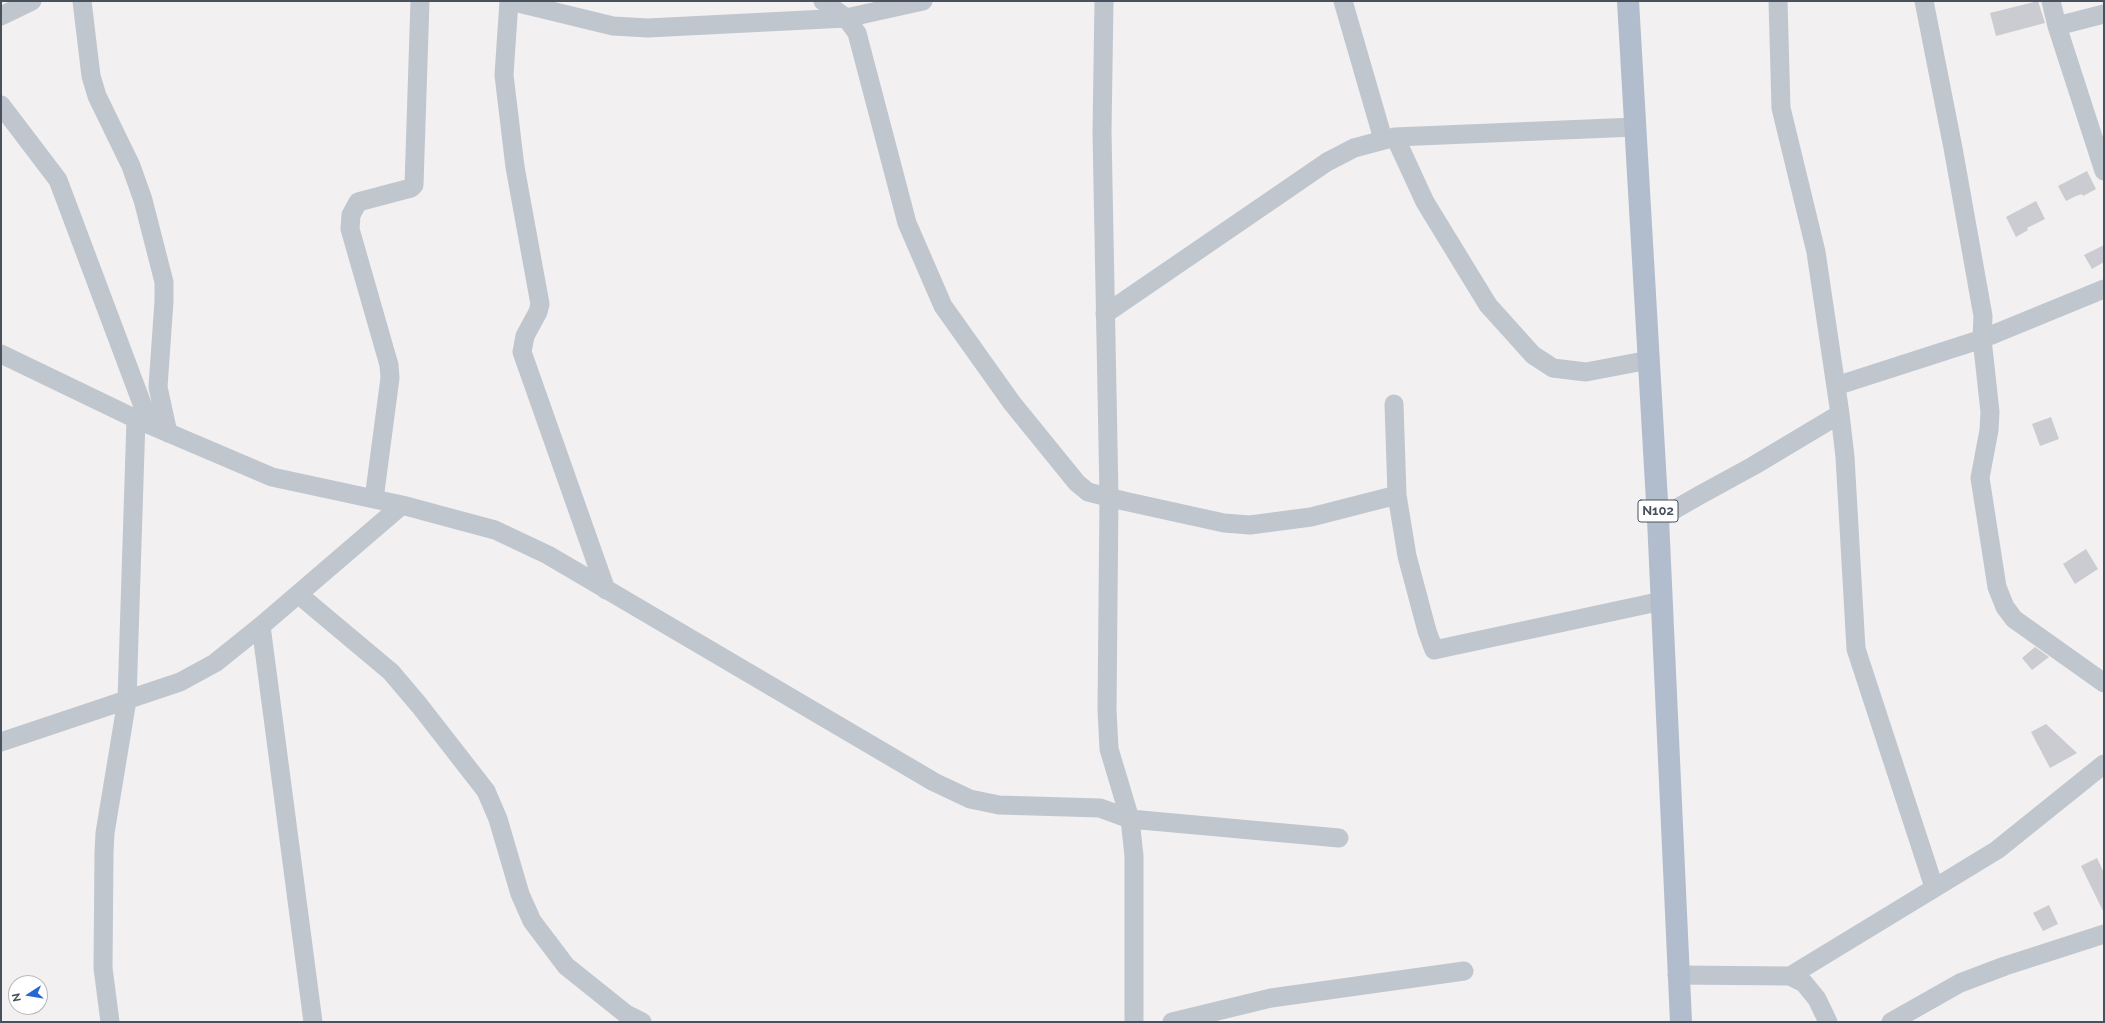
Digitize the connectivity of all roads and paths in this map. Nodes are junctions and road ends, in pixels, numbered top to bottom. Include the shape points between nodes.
1 (32, 1) edge
2 (82, 1) edge
3 (420, 1) edge
4 (509, 1) edge
5 (823, 1) edge
6 (923, 1) edge
7 (1104, 1) edge
8 (1343, 1) edge
9 (1628, 1) edge
10 (1778, 1) edge
11 (1924, 1) edge
12 (2051, 1) edge
13 (2104, 14) edge
14 (4, 15) edge
15 (846, 18) junction
16 (2057, 26) junction
17 (1, 105) edge
18 (1635, 127) junction
19 (1389, 138) junction
20 (2104, 171) edge
21 (2104, 289) edge
22 (1105, 314) junction
23 (1982, 339) junction
24 (1, 354) edge
25 (1649, 360) junction
26 (1836, 386) junction
27 (1394, 404) dead end
28 (1840, 414) junction
29 (143, 422) junction
30 (168, 433) junction
31 (1397, 495) junction
32 (1109, 496) junction
33 (374, 499) junction
34 (402, 505) junction
35 (1658, 520) junction
36 (606, 590) junction
37 (298, 594) junction
38 (1662, 601) junction
39 (261, 626) junction
40 (2104, 683) edge
41 (127, 700) junction
42 (1, 742) edge
43 (2104, 764) edge
44 (1130, 819) junction
45 (1339, 838) dead end
46 (1934, 887) junction
47 (2104, 934) edge
48 (1464, 971) dead end
49 (1677, 975) junction
50 (1790, 976) junction
51 (630, 1019) edge
52 (110, 1022) edge
53 (313, 1022) edge
54 (1134, 1022) edge
55 (1172, 1022) edge
56 (1681, 1022) edge
57 (1828, 1022) edge
58 (1891, 1022) edge

1 - 14 street
2 - 30 street via 91,76 97,96 131,166 144,200 164,282 158,387
3 - 33 street via 414,185 358,202 352,215 350,230 389,365 390,378
4 - 15 street via 613,26 648,28
4 - 36 street via 504,75 515,167 540,304 525,336 522,352
5 - 15 street
6 - 15 street
7 - 22 street via 1102,132
8 - 19 street
9 - 18 main road, N102
10 - 26 street via 1780,108 1816,252
11 - 23 street via 1981,308
12 - 16 street
13 - 16 street
15 - 32 street via 858,38 907,223 943,306 1012,403 1077,483 1088,492
16 - 20 street
17 - 29 street via 58,180
18 - 19 street
18 - 25 main road, N102
19 - 22 street via 1354,148 1327,162
19 - 25 street via 1424,202 1488,305 1533,355 1553,368 1586,372
21 - 23 street
22 - 32 street
23 - 26 street
23 - 40 street via 1990,412 1980,478 1997,587 2005,607 2014,619
24 - 29 street
25 - 35 main road, N102
26 - 28 street
27 - 31 street
28 - 35 street
28 - 46 street via 1845,457 1856,649
29 - 30 street
29 - 41 street
30 - 33 street via 272,476
31 - 32 street via 1311,517 1250,525 1224,523
31 - 38 street via 1407,556 1434,650
32 - 44 street via 1109,749
33 - 34 street
34 - 36 street via 495,530 548,555
34 - 37 street
35 - 38 main road, N102
36 - 44 street via 934,782 970,799 999,805 1100,808
37 - 39 street
37 - 51 street via 391,672 419,705 486,791 498,819 520,894 532,921 566,966
38 - 49 main road, N102
39 - 41 street via 215,662 180,682
39 - 53 street
41 - 42 street
41 - 52 street via 104,853 103,968
43 - 46 street via 1997,850
44 - 45 street
44 - 54 street via 1134,856
46 - 50 street
47 - 58 street via 1960,983
48 - 55 street via 1271,998
49 - 50 street
49 - 56 main road, N102
50 - 57 street via 1804,983 1818,999

